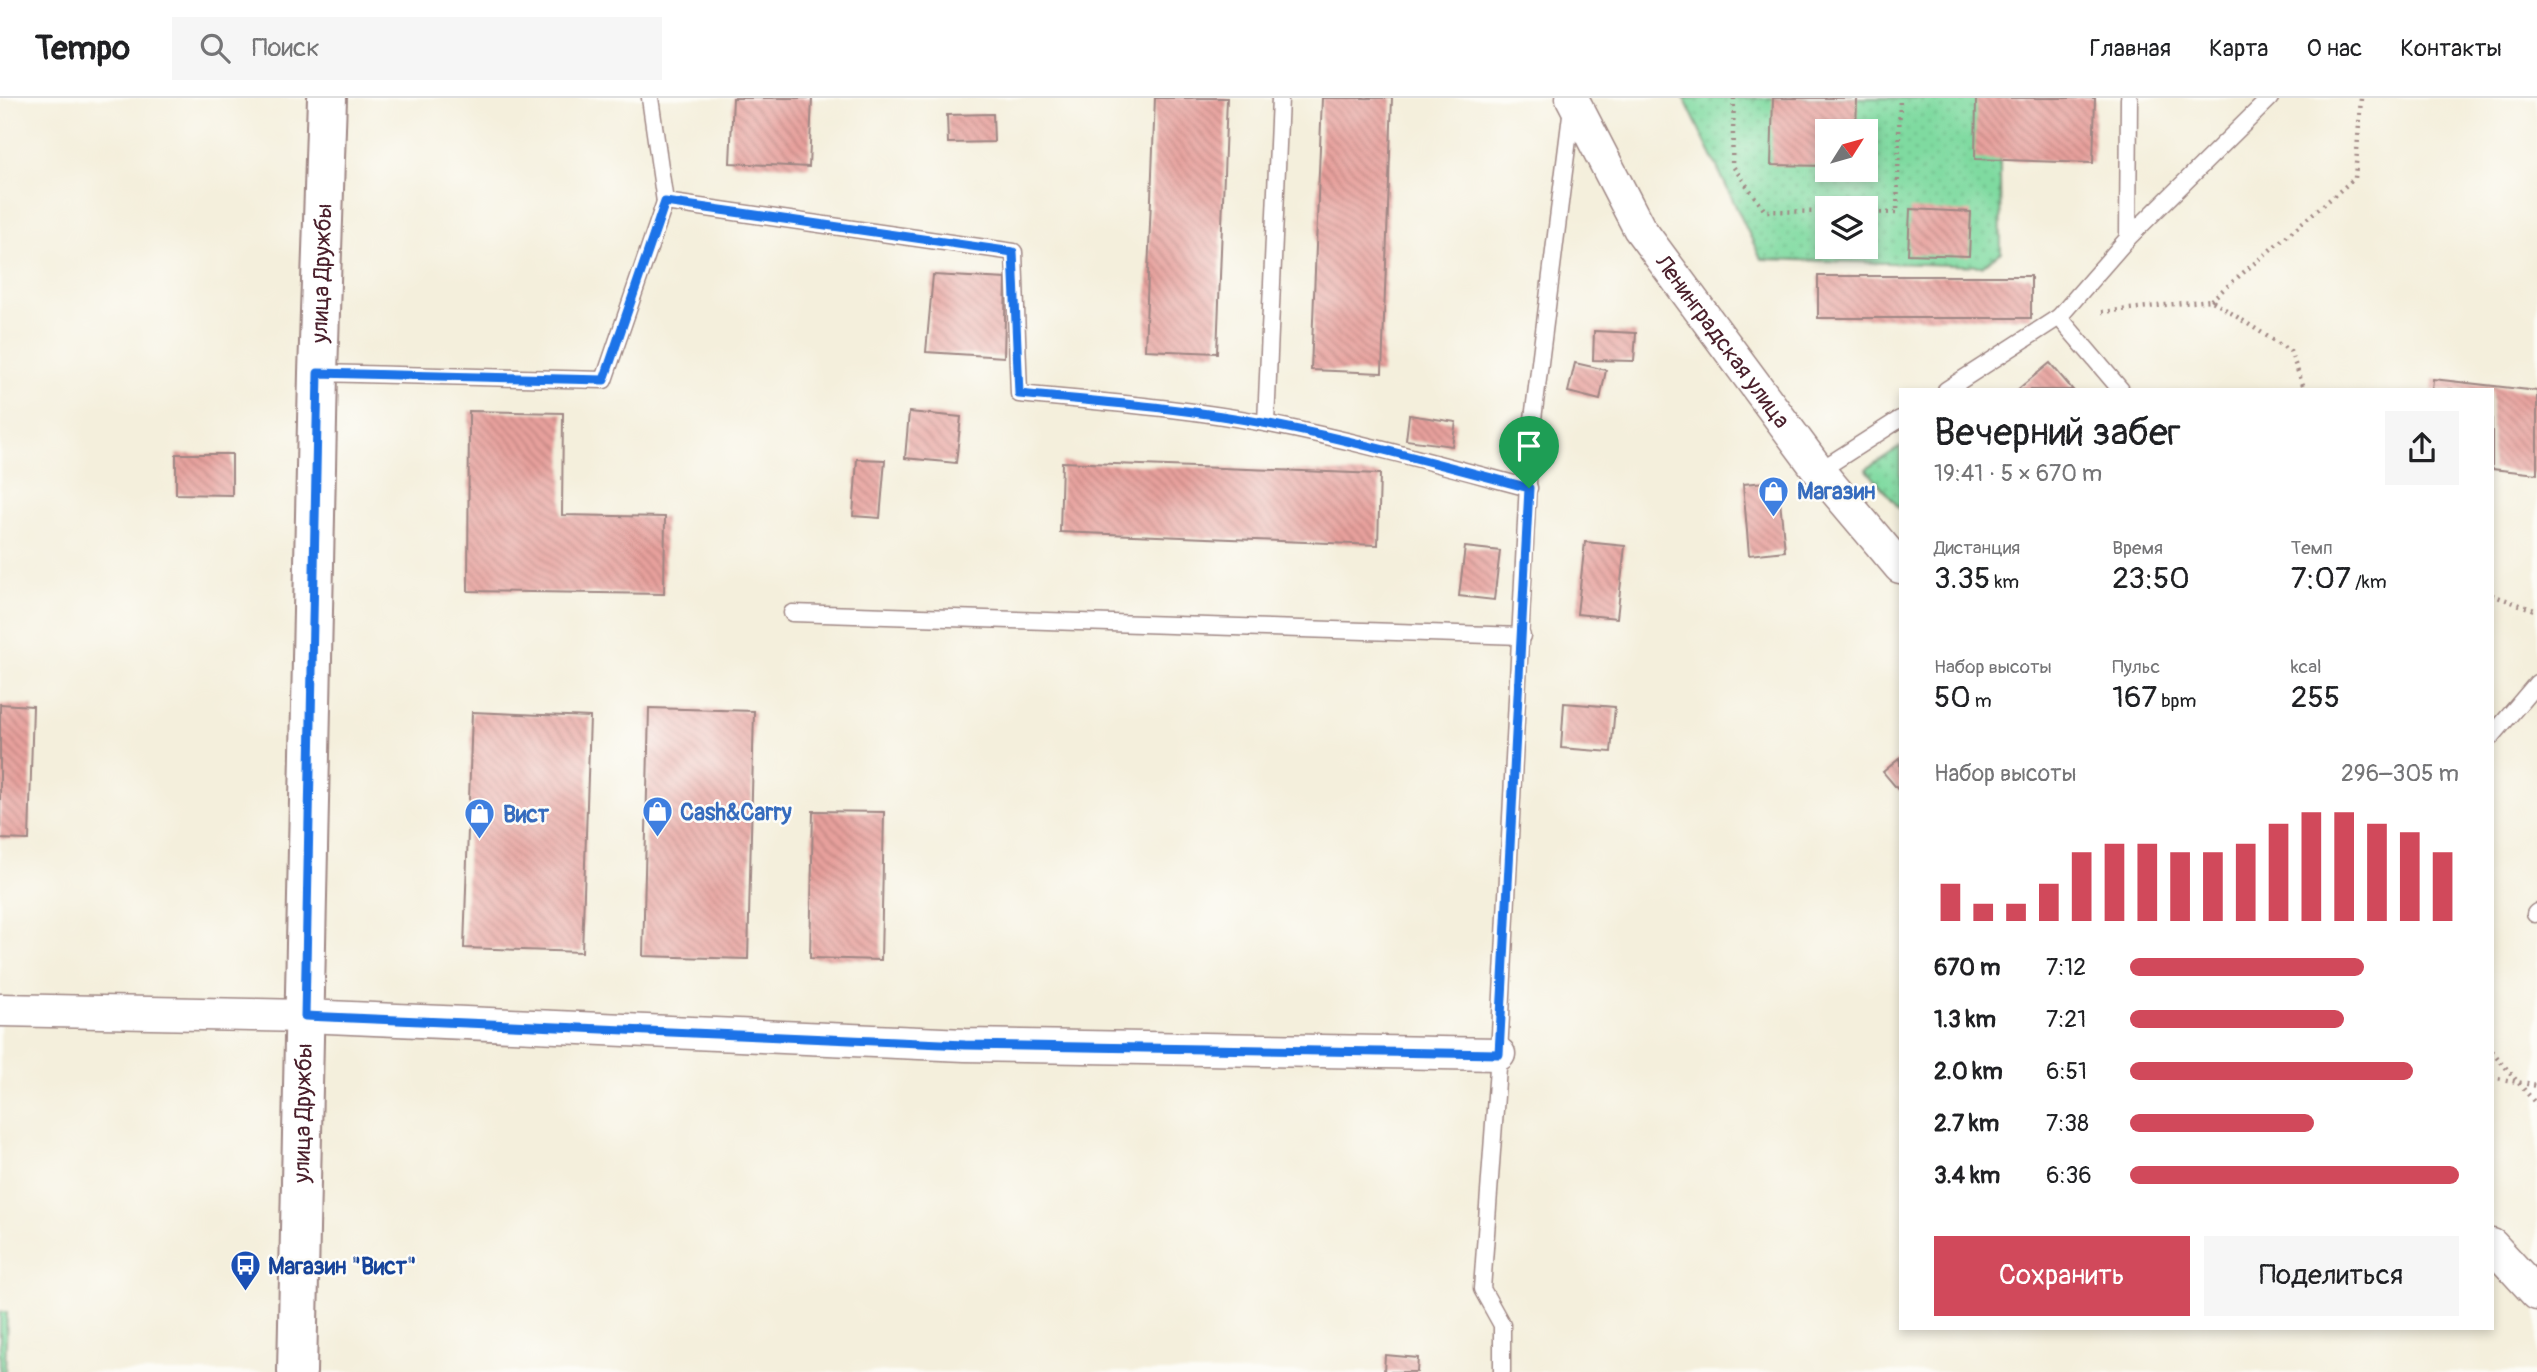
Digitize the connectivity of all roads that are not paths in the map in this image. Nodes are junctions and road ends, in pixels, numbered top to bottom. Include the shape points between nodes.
1 (327, 98) edge
2 (650, 98) edge
3 (1280, 98) edge
4 (2129, 98) edge
5 (2270, 98) edge
6 (1572, 100) edge
7 (665, 202) junction
8 (2128, 238) junction
9 (2059, 317) junction
10 (318, 373) junction
11 (1949, 388) edge
12 (2119, 388) edge
13 (1899, 420) edge
14 (1266, 423) junction
15 (1819, 471) junction
16 (1529, 488) junction
17 (1899, 566) edge
18 (792, 613) dead end
19 (1522, 636) junction
20 (2537, 683) edge
21 (2494, 734) edge
22 (0, 1010) edge
23 (305, 1016) junction
24 (1499, 1054) junction
25 (2494, 1247) edge
26 (2537, 1294) edge
27 (297, 1372) edge
28 (1502, 1372) edge

1 - 10 street, улица Дружбы
2 - 7 lane
3 - 14 lane
4 - 8 lane
5 - 8 lane
6 - 15 street, Ленинградская улица via 1639,228
6 - 16 lane via 1530,443
7 - 10 lane via 604,380
7 - 14 lane via 1013,252 1019,394
8 - 9 lane
9 - 11 lane
9 - 12 lane
10 - 23 street, улица Дружбы
13 - 15 lane
14 - 16 lane
15 - 17 street, Ленинградская улица
16 - 19 lane
18 - 19 lane
19 - 24 lane
20 - 21 lane
22 - 23 street
23 - 24 street via 978,1045
23 - 27 street, улица Дружбы
24 - 28 lane via 1482,1289 1502,1325
25 - 26 street

